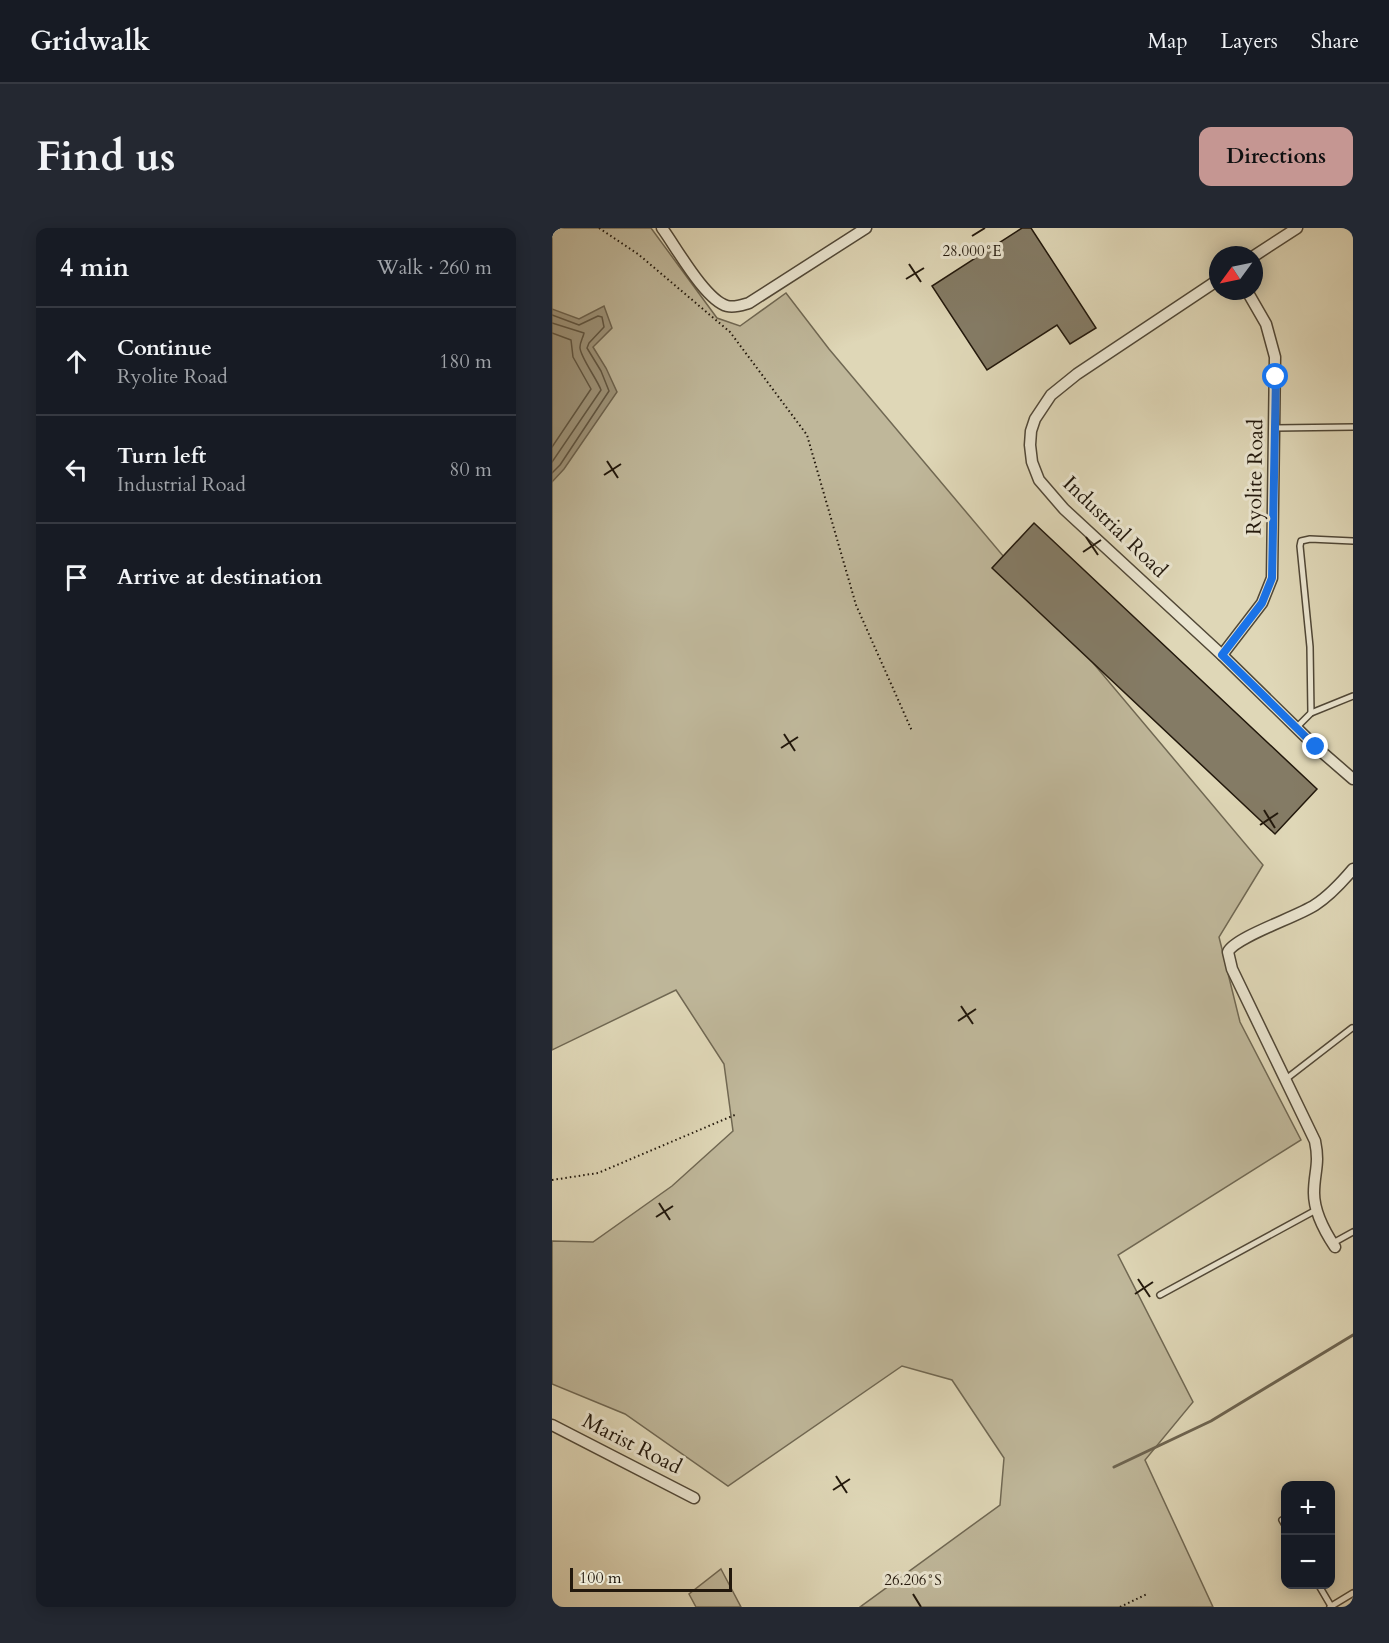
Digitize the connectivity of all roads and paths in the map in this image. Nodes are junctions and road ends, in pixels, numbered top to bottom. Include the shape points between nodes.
1 (599, 228) edge
2 (662, 228) edge
3 (866, 228) edge
4 (1297, 228) edge
5 (1263, 250) edge
6 (1209, 286) edge
7 (1252, 300) edge
8 (1353, 427) edge
9 (1275, 428) junction
10 (1353, 541) edge
11 (1222, 655) junction
12 (1353, 696) edge
13 (1311, 713) junction
14 (1296, 728) junction
15 (912, 732) dead end
16 (1353, 779) edge
17 (1353, 869) edge
18 (1352, 1028) edge
19 (1286, 1079) junction
20 (736, 1114) dead end
21 (552, 1180) edge
22 (1316, 1210) junction
23 (1353, 1232) edge
24 (1334, 1245) joint
25 (1160, 1295) dead end
26 (552, 1425) edge
27 (693, 1498) dead end
28 (1321, 1589) edge
29 (1353, 1593) edge
30 (1147, 1594) dead end
31 (1120, 1607) edge
32 (1330, 1607) edge

1 - 15 path via 638,254 730,332 807,435 856,604
2 - 3 street via 705,291 729,307 749,303
4 - 5 street
6 - 11 street, Industrial Road via 1061,386 1035,419 1030,445 1039,480 1051,496
7 - 9 street, Ryolite Road via 1266,324 1275,357
8 - 9 lane
9 - 11 street, Ryolite Road via 1272,578 1262,603
10 - 13 lane via 1301,541
11 - 14 street, Industrial Road
12 - 13 lane
13 - 14 lane
14 - 16 street, Industrial Road
17 - 19 street via 1316,904 1243,939 1228,952 1232,969
18 - 19 lane
19 - 22 street via 1316,1147
20 - 21 path via 597,1173
22 - 24 street
22 - 25 lane
23 - 24 lane
26 - 27 street, Marist Road
28 - 32 lane
29 - 32 lane
30 - 31 path

